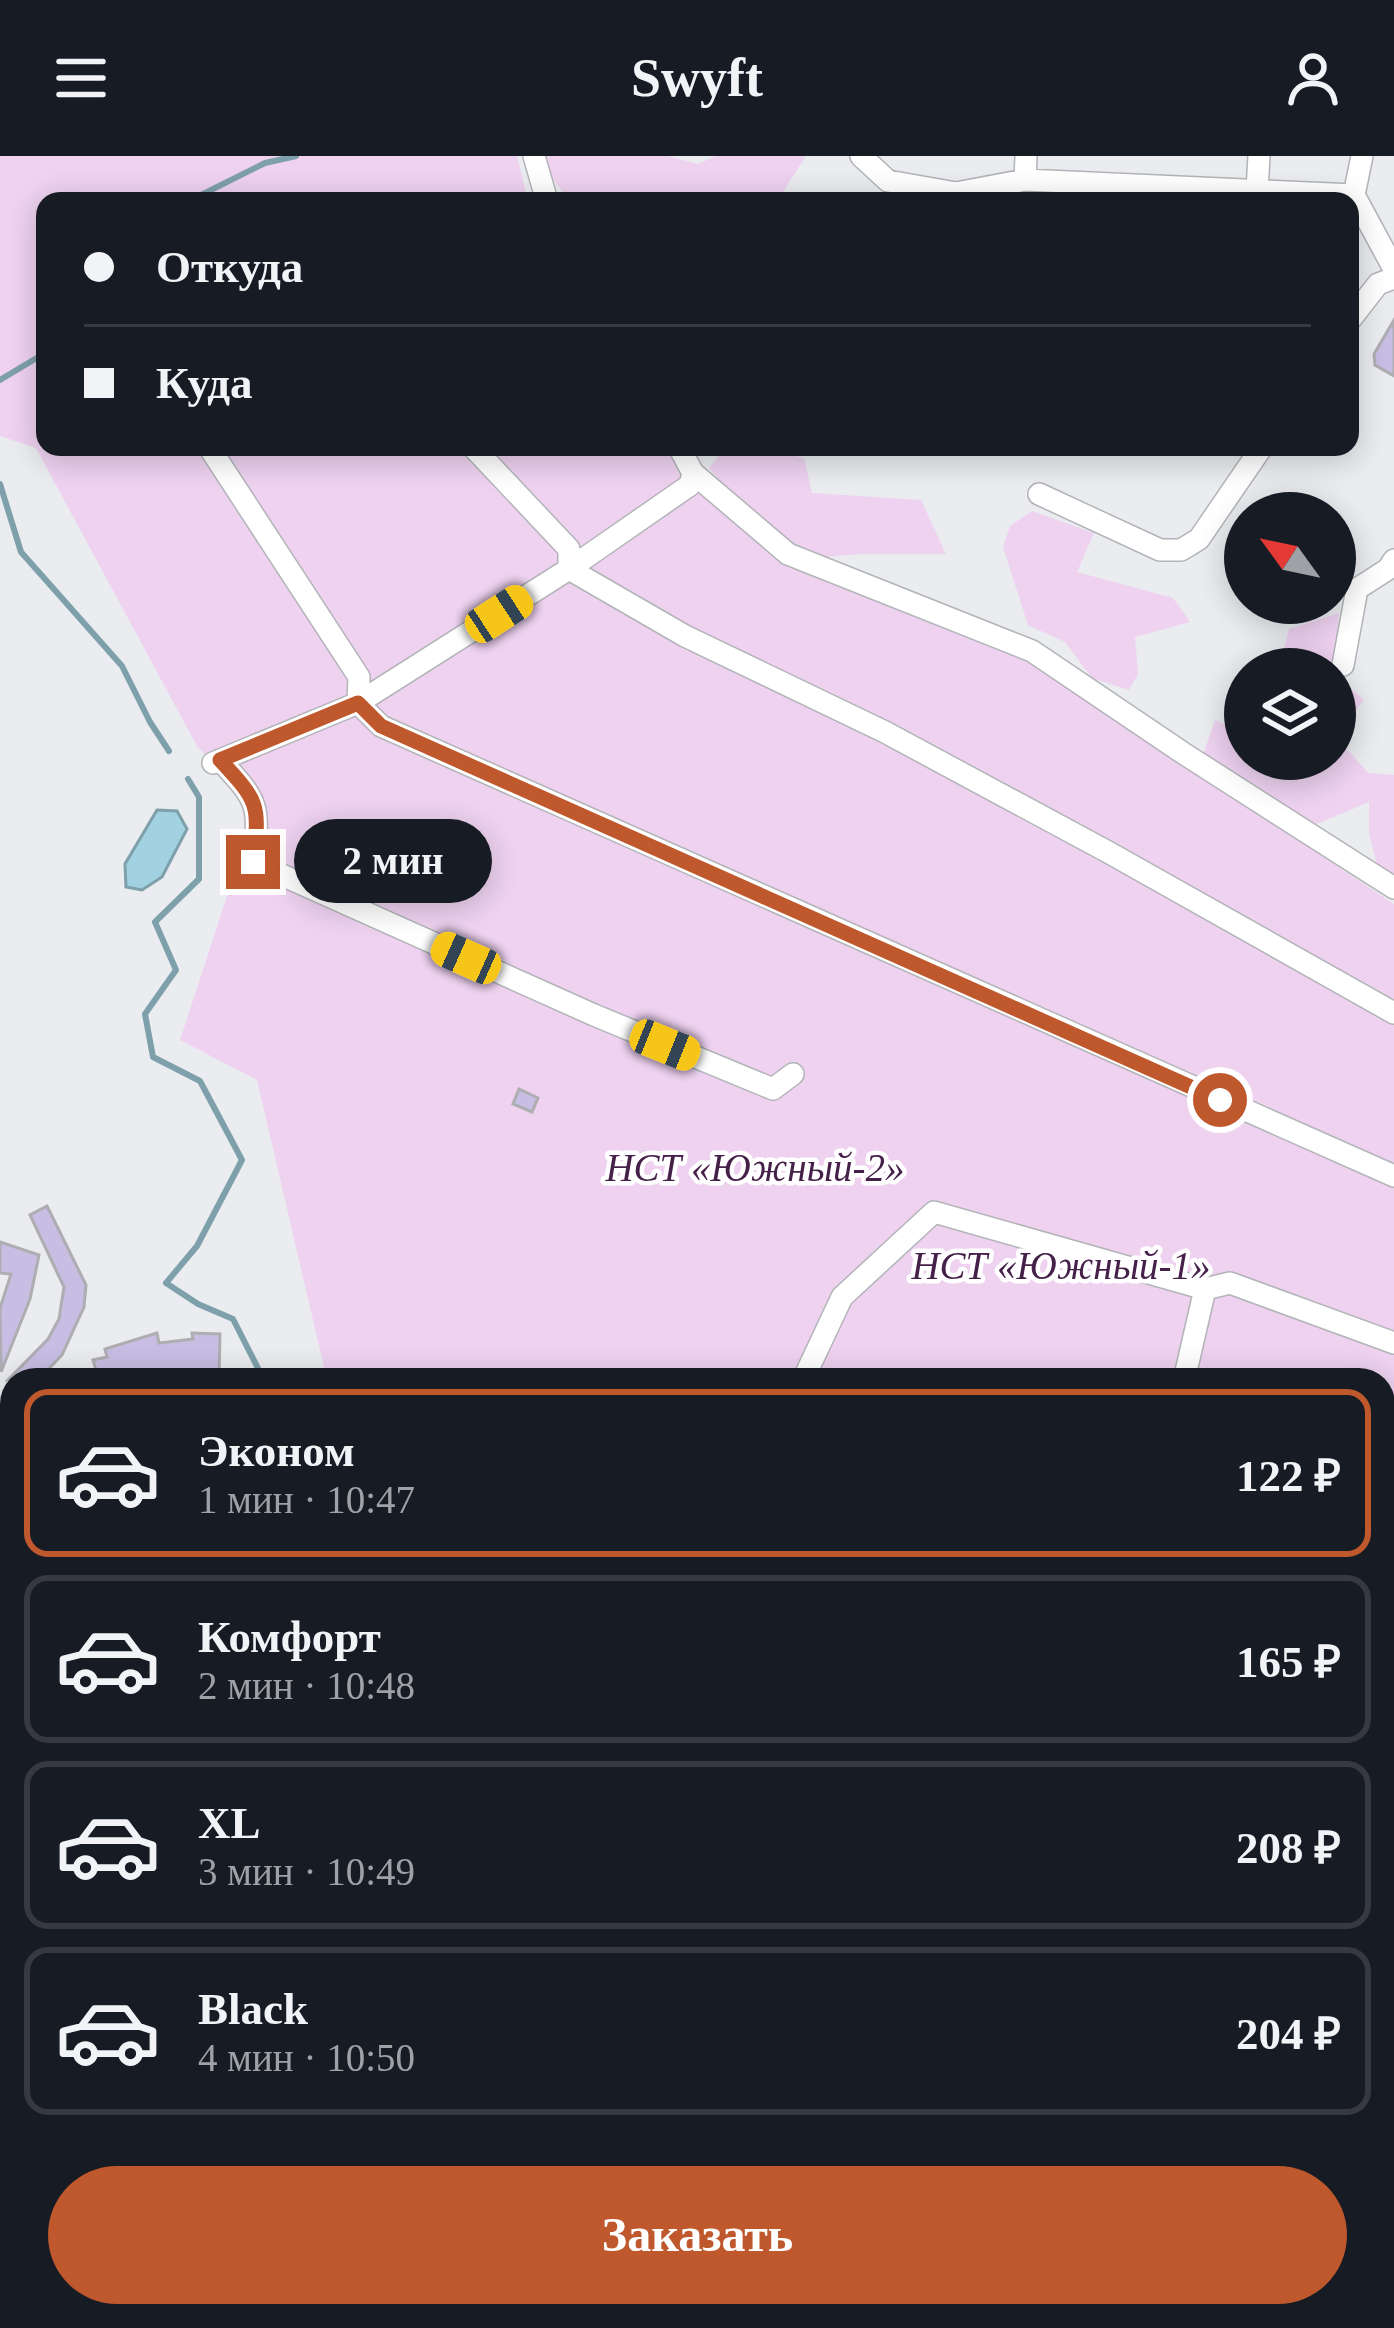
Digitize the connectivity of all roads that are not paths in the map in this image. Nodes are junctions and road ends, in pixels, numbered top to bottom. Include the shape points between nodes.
1 (534, 156) edge
2 (861, 156) edge
3 (1027, 156) edge
4 (1259, 156) edge
5 (1362, 156) edge
6 (1025, 180) junction
7 (1257, 191) junction
8 (544, 192) edge
9 (950, 192) edge
10 (961, 192) edge
11 (1281, 192) edge
12 (1355, 192) edge
13 (1359, 205) edge
14 (1394, 273) edge
15 (1359, 308) edge
16 (215, 456) edge
17 (481, 456) edge
18 (684, 456) edge
19 (1256, 456) edge
20 (693, 472) junction
21 (1039, 494) dead end
22 (1394, 560) edge
23 (568, 569) junction
24 (1346, 648) edge
25 (358, 703) junction
26 (1394, 888) edge
27 (1394, 1013) edge
28 (793, 1074) dead end
29 (1394, 1176) edge
30 (1205, 1289) junction
31 (1394, 1342) edge
32 (809, 1368) edge
33 (1187, 1368) edge

1 - 8 street
2 - 9 street via 888,181
3 - 6 street
4 - 7 street
5 - 12 street
6 - 7 street
6 - 10 street
7 - 11 street
13 - 14 street
14 - 15 street
16 - 25 street via 359,677
17 - 23 street via 569,549
18 - 20 street
19 - 21 street via 1199,539 1180,550 1160,550
20 - 23 street via 690,484
20 - 26 street via 788,554 1032,651
22 - 24 street via 1357,589
23 - 25 street
23 - 27 street via 685,636 885,732
25 - 28 street via 217,761 248,790 259,817 253,862 773,1089
25 - 29 street via 381,726
30 - 31 street via 1230,1283
30 - 32 street via 934,1212 842,1297
30 - 33 street

